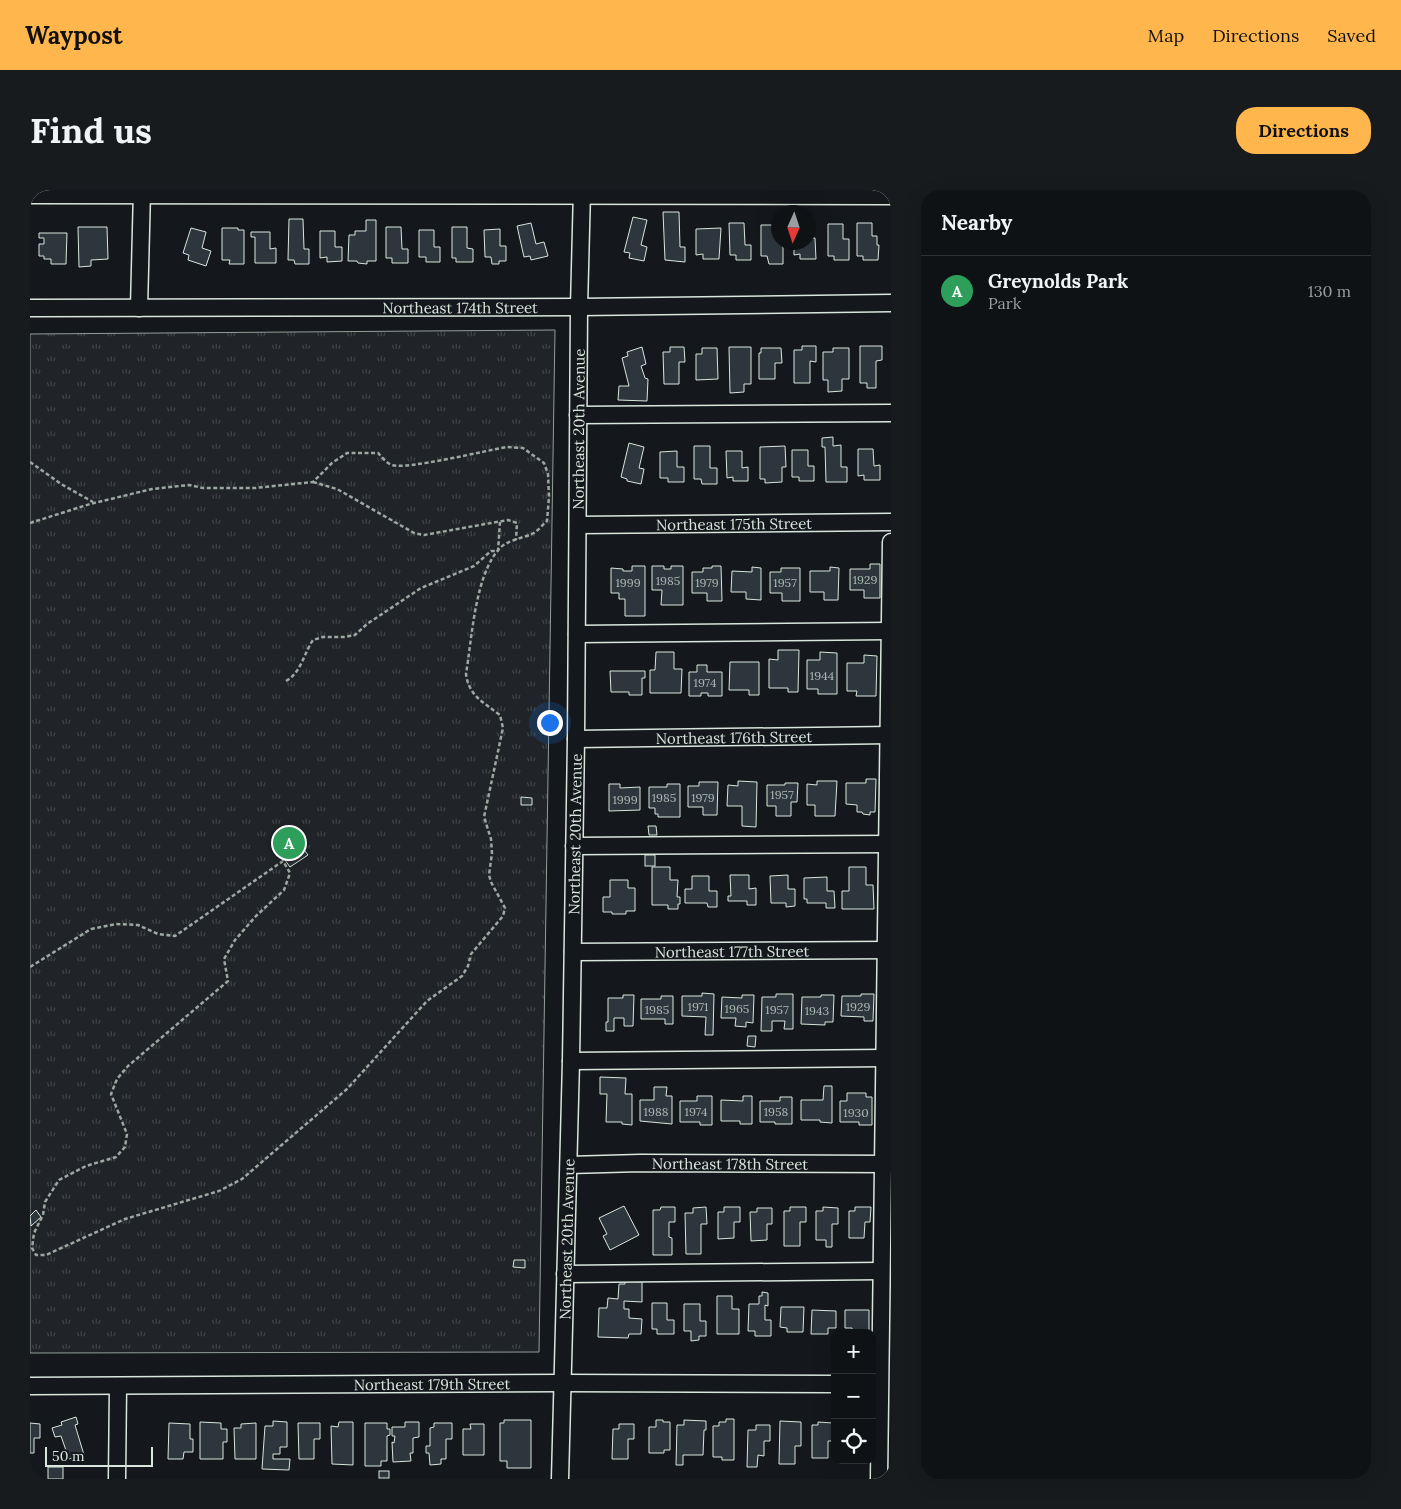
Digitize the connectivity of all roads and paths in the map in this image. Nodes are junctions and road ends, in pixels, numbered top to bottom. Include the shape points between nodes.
1 (142, 192) edge
2 (582, 193) edge
3 (30, 195) edge
4 (891, 196) edge
5 (891, 303) edge
6 (579, 307) junction
7 (30, 308) edge
8 (139, 308) junction
9 (891, 413) edge
10 (578, 415) junction
11 (30, 462) edge
12 (313, 482) junction
13 (94, 503) junction
14 (500, 522) junction
15 (891, 522) edge
16 (30, 523) edge
17 (578, 525) junction
18 (516, 540) junction
19 (891, 542) edge
20 (498, 551) junction
21 (889, 632) junction
22 (577, 634) junction
23 (286, 681) dead end
24 (889, 735) edge
25 (576, 739) junction
26 (886, 844) junction
27 (574, 846) junction
28 (888, 950) edge
29 (573, 952) junction
30 (30, 967) edge
31 (884, 1058) junction
32 (571, 1061) junction
33 (886, 1164) edge
34 (569, 1165) junction
35 (881, 1271) junction
36 (565, 1274) junction
37 (562, 1383) junction
38 (831, 1384) edge
39 (881, 1384) edge
40 (30, 1386) edge
41 (118, 1386) junction
42 (117, 1479) edge
43 (560, 1479) edge
44 (878, 1479) edge

1 - 2 street
1 - 3 street
1 - 8 street
2 - 4 street
2 - 6 street, Northeast 20th Avenue
5 - 6 street, Northeast 174th Street
6 - 8 street, Northeast 174th Street
6 - 10 street, Northeast 20th Avenue
7 - 8 street, Northeast 174th Street
9 - 10 street
10 - 17 street, Northeast 20th Avenue
11 - 13 path
12 - 13 path via 255,488 189,486 152,490
12 - 14 path via 336,489 414,533 424,535
12 - 18 path via 346,453 378,453 394,466 507,446 523,448 544,463 549,498 547,521 534,532
13 - 16 path
14 - 18 path via 517,523
14 - 20 path
15 - 17 street, Northeast 175th Street
17 - 22 street, Northeast 20th Avenue
18 - 20 path
19 - 21 street
20 - 23 path via 491,551 474,566 421,588 356,635 313,640 293,678
20 - 30 path via 477,602 466,674 473,694 502,719 503,728 484,817 491,839 489,875 505,908 503,916 471,954 462,976 427,1001 347,1089 242,1179 219,1191 125,1219 46,1255 36,1255 32,1248 34,1233 45,1202 59,1180 86,1166 116,1157 125,1147 127,1134 111,1094 117,1079 228,981 224,959 235,940 284,890 290,873 283,861 175,936 158,934 138,925 116,924 91,929
21 - 22 street
21 - 24 street
22 - 25 street, Northeast 20th Avenue
24 - 25 street, Northeast 176th Street
24 - 26 street
25 - 27 street, Northeast 20th Avenue
26 - 27 street
26 - 28 street
27 - 29 street, Northeast 20th Avenue
28 - 29 street, Northeast 177th Street
28 - 31 street
29 - 32 street, Northeast 20th Avenue
31 - 32 street
31 - 33 street
32 - 34 street, Northeast 20th Avenue
33 - 34 street, Northeast 178th Street
33 - 35 street
34 - 36 street, Northeast 20th Avenue
35 - 36 street
35 - 39 street
36 - 37 street, Northeast 20th Avenue
37 - 38 street, Northeast 179th Street
37 - 41 street, Northeast 179th Street
37 - 43 street, Northeast 20th Avenue
39 - 44 street
40 - 41 street, Northeast 179th Street
41 - 42 street

